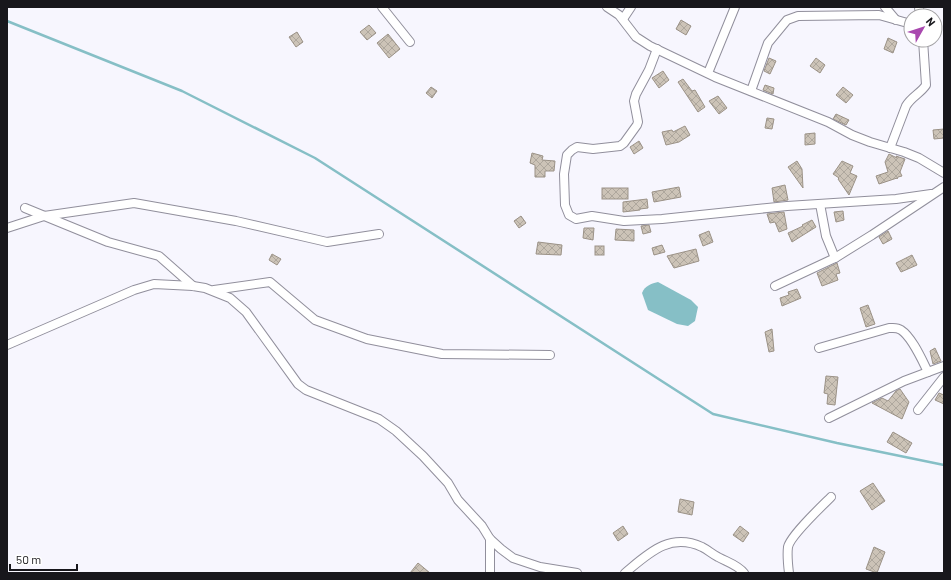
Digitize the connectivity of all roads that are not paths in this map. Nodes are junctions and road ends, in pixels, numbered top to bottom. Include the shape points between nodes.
1 (382, 7) edge
2 (608, 7) edge
3 (631, 7) edge
4 (736, 7) edge
5 (885, 7) edge
6 (623, 19) junction
7 (896, 20) junction
8 (903, 22) edge
9 (410, 42) dead end
10 (924, 48) edge
11 (657, 49) junction
12 (708, 73) junction
13 (751, 91) junction
14 (890, 148) junction
15 (944, 173) edge
16 (944, 187) edge
17 (932, 194) junction
18 (820, 204) junction
19 (25, 208) dead end
20 (44, 216) junction
21 (7, 228) edge
22 (379, 234) dead end
23 (835, 258) junction
24 (193, 286) junction
25 (775, 286) dead end
26 (213, 290) junction
27 (7, 345) edge
28 (819, 348) dead end
29 (550, 355) dead end
30 (944, 366) edge
31 (928, 372) junction
32 (944, 377) edge
33 (941, 386) edge
34 (918, 410) dead end
35 (829, 418) dead end
36 (831, 497) dead end
37 (490, 539) junction
38 (490, 573) edge
39 (577, 573) edge
40 (625, 573) edge
41 (744, 573) edge
42 (789, 573) edge

1 - 9 street
2 - 6 street
3 - 6 street
4 - 12 street
5 - 7 street
6 - 11 street via 636,37
7 - 8 street
7 - 13 street via 879,15 798,16 787,20 768,43
10 - 14 street via 926,85 906,106
11 - 12 street
11 - 18 street via 634,101 637,125 624,143 593,149 577,147 567,155 564,174 565,205 569,215 576,219 592,216 634,221
12 - 13 street
13 - 14 street via 828,122 852,135
14 - 15 street via 919,158
16 - 17 street
17 - 18 street
17 - 23 street
18 - 23 street via 826,236
19 - 20 street
20 - 21 street
20 - 22 street via 134,203 236,221 327,242
20 - 24 street via 108,242 159,256
23 - 25 street
24 - 26 street
24 - 27 street via 154,284 134,290
26 - 29 street via 270,282 315,320 367,339 442,354
26 - 37 street via 230,298 246,312 298,384 306,390 379,419 396,431 448,483 458,500 482,526
28 - 31 street via 895,327 909,337
30 - 31 street
31 - 35 street via 882,391
32 - 33 street
33 - 34 street
36 - 42 street via 790,543
37 - 38 street
37 - 39 street via 513,558 540,568
40 - 41 street via 653,550 678,542 701,547

